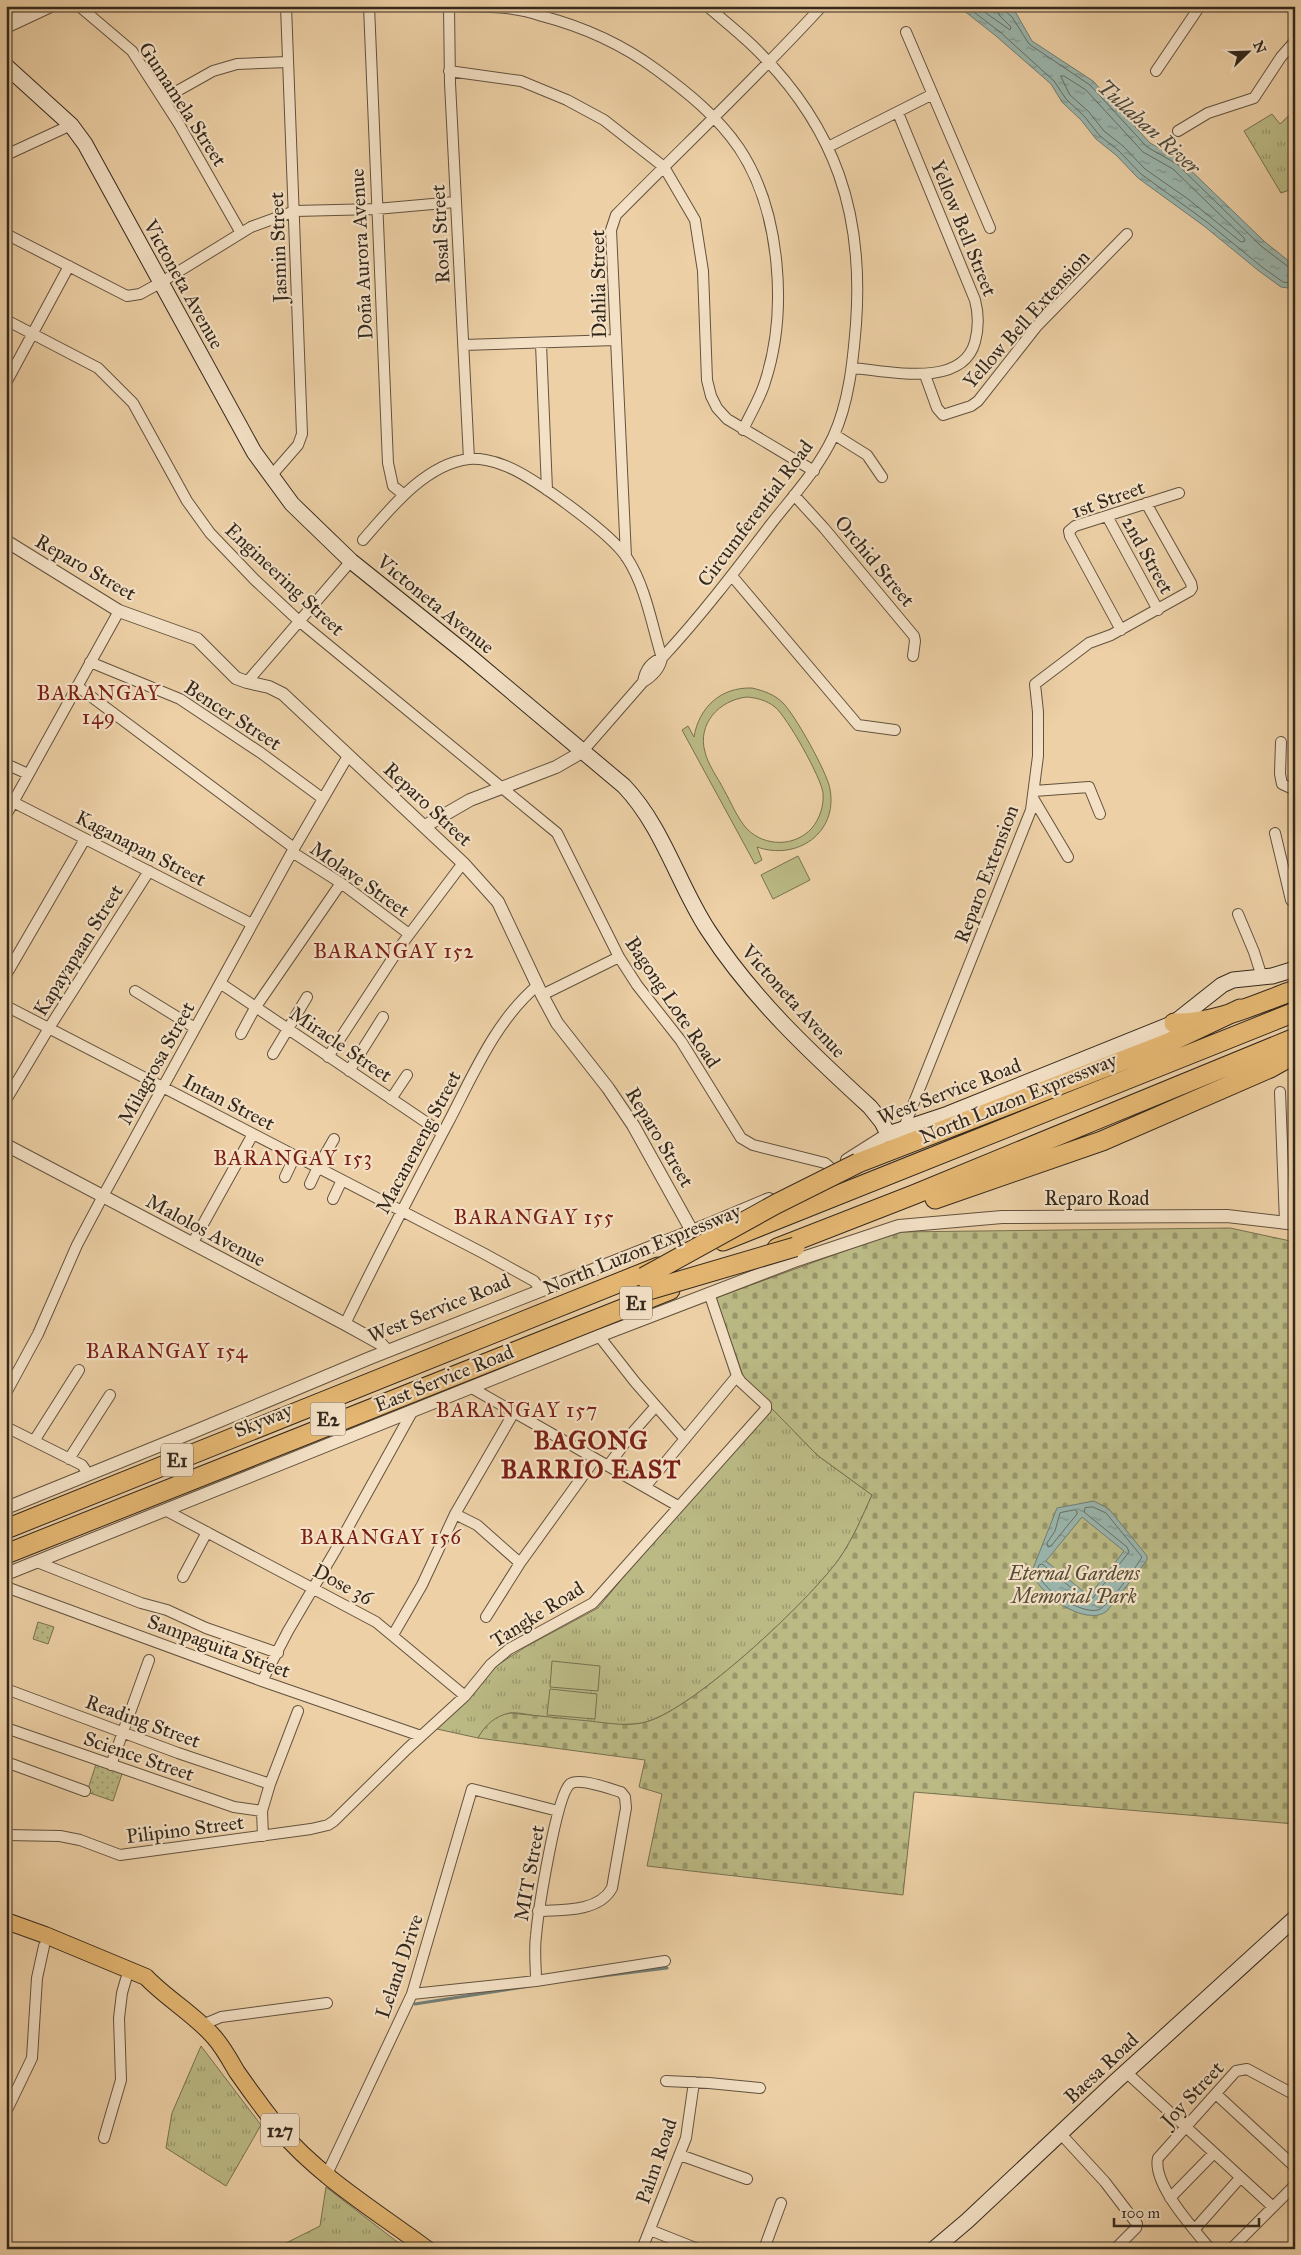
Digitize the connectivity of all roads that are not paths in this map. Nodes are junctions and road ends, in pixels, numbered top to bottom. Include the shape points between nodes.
1 (35, 6) edge
2 (53, 6) edge
3 (79, 6) edge
4 (286, 6) edge
5 (369, 6) edge
6 (449, 6) edge
7 (456, 6) edge
8 (707, 6) edge
9 (822, 6) edge
10 (1200, 6) edge
11 (6, 20) edge
12 (6, 28) edge
13 (906, 32) dead end
14 (1295, 41) edge
15 (288, 62) junction
16 (770, 63) junction
17 (6, 66) edge
18 (449, 71) junction
19 (1156, 72) dead end
20 (931, 95) junction
21 (164, 99) junction
22 (898, 113) junction
23 (712, 118) junction
24 (71, 125) junction
25 (1178, 131) dead end
26 (828, 146) junction
27 (6, 155) edge
28 (664, 166) junction
29 (455, 202) junction
30 (376, 208) junction
31 (295, 211) junction
32 (990, 228) dead end
33 (241, 233) junction
34 (6, 234) edge
35 (1126, 234) dead end
36 (69, 266) junction
37 (160, 283) junction
38 (6, 320) edge
39 (32, 333) junction
40 (616, 340) junction
41 (541, 344) junction
42 (464, 345) junction
43 (853, 368) junction
44 (926, 375) junction
45 (6, 383) edge
46 (743, 430) junction
47 (835, 434) junction
48 (469, 459) junction
49 (814, 471) junction
50 (271, 476) junction
51 (882, 477) dead end
52 (547, 490) junction
53 (1179, 493) dead end
54 (402, 494) junction
55 (794, 495) junction
56 (1146, 503) junction
57 (1107, 516) junction
58 (363, 540) dead end
59 (6, 541) edge
60 (626, 557) junction
61 (351, 561) junction
62 (732, 576) junction
63 (1158, 610) junction
64 (118, 611) junction
65 (300, 621) junction
66 (1121, 630) junction
67 (913, 656) dead end
68 (662, 658) junction
69 (90, 662) junction
70 (250, 679) junction
71 (77, 686) junction
72 (895, 730) dead end
73 (1281, 742) dead end
74 (582, 752) junction
75 (348, 756) junction
76 (6, 764) edge
77 (28, 774) junction
78 (502, 787) junction
79 (1295, 790) edge
80 (1033, 794) junction
81 (322, 798) junction
82 (13, 802) junction
83 (1100, 814) dead end
84 (6, 815) edge
85 (424, 826) junction
86 (1275, 833) dead end
87 (85, 839) junction
88 (293, 850) junction
89 (1068, 857) dead end
90 (463, 863) junction
91 (149, 871) junction
92 (341, 883) junction
93 (1295, 904) edge
94 (1238, 914) dead end
95 (252, 924) junction
96 (409, 934) junction
97 (619, 957) junction
98 (1295, 969) edge
99 (6, 975) edge
100 (1262, 977) junction
101 (220, 983) junction
102 (540, 990) junction
103 (1295, 990) edge
104 (135, 991) dead end
105 (307, 997) dead end
106 (6, 1006) edge
107 (255, 1008) junction
108 (1240, 1009) junction
109 (1295, 1012) edge
110 (383, 1017) dead end
111 (1174, 1023) junction
112 (49, 1028) junction
113 (195, 1028) junction
114 (288, 1029) junction
115 (241, 1034) dead end
116 (1295, 1038) edge
117 (272, 1054) dead end
118 (1295, 1054) edge
119 (328, 1056) junction
120 (349, 1071) junction
121 (407, 1075) dead end
122 (163, 1087) junction
123 (1280, 1092) dead end
124 (391, 1099) junction
125 (6, 1100) edge
126 (904, 1130) junction
127 (442, 1133) junction
128 (253, 1134) junction
129 (888, 1134) junction
130 (334, 1138) dead end
131 (6, 1145) edge
132 (295, 1156) junction
133 (318, 1167) junction
134 (832, 1169) junction
135 (285, 1177) dead end
136 (342, 1180) junction
137 (310, 1184) dead end
138 (103, 1196) junction
139 (334, 1198) dead end
140 (401, 1210) junction
141 (1290, 1223) edge
142 (899, 1226) joint
143 (692, 1231) junction
144 (192, 1244) junction
145 (647, 1283) junction
146 (541, 1290) junction
147 (709, 1294) junction
148 (344, 1324) junction
149 (599, 1336) junction
150 (387, 1351) junction
151 (79, 1370) dead end
152 (737, 1376) junction
153 (470, 1388) junction
154 (6, 1393) edge
155 (110, 1395) dead end
156 (656, 1406) junction
157 (412, 1412) junction
158 (513, 1414) junction
159 (6, 1427) edge
160 (685, 1439) junction
161 (34, 1441) junction
162 (69, 1459) junction
163 (595, 1459) junction
164 (608, 1466) junction
165 (89, 1475) junction
166 (645, 1487) junction
167 (678, 1506) junction
168 (6, 1508) edge
169 (165, 1510) junction
170 (456, 1514) junction
171 (6, 1528) edge
172 (207, 1532) junction
173 (6, 1534) edge
174 (6, 1549) edge
175 (6, 1554) edge
176 (38, 1562) junction
177 (520, 1563) junction
178 (6, 1574) edge
179 (183, 1577) dead end
180 (6, 1587) edge
181 (313, 1588) junction
182 (486, 1616) dead end
183 (393, 1635) junction
184 (278, 1653) junction
185 (149, 1660) dead end
186 (262, 1681) junction
187 (6, 1689) edge
188 (465, 1696) junction
189 (298, 1711) dead end
190 (6, 1728) edge
191 (121, 1732) junction
192 (421, 1736) junction
193 (6, 1762) edge
194 (111, 1765) junction
195 (270, 1784) junction
196 (85, 1791) dead end
197 (262, 1811) junction
198 (558, 1811) junction
199 (311, 1830) joint
200 (6, 1835) edge
201 (263, 1836) junction
202 (538, 1911) junction
203 (1295, 1918) edge
204 (6, 1921) edge
205 (6, 1932) edge
206 (44, 1946) junction
207 (665, 1960) dead end
208 (126, 1979) junction
209 (536, 1981) junction
210 (157, 1988) junction
211 (412, 1994) junction
212 (327, 2003) dead end
213 (202, 2025) junction
214 (1126, 2072) junction
215 (666, 2082) dead end
216 (694, 2082) junction
217 (760, 2088) dead end
218 (1216, 2094) junction
219 (1295, 2096) edge
220 (6, 2112) edge
221 (1186, 2126) junction
222 (1060, 2133) junction
223 (104, 2138) dead end
224 (1213, 2154) junction
225 (680, 2155) junction
226 (1295, 2168) edge
227 (327, 2174) junction
228 (1240, 2178) junction
229 (747, 2179) dead end
230 (1295, 2185) edge
231 (1170, 2198) junction
232 (781, 2203) dead end
233 (1272, 2206) junction
234 (650, 2230) junction
235 (1194, 2230) junction
236 (427, 2249) edge
237 (642, 2249) edge
238 (698, 2249) edge
239 (764, 2249) edge
240 (934, 2249) edge
241 (1115, 2249) edge
242 (1210, 2249) edge
243 (1230, 2249) edge

1 - 11 street
2 - 12 street
3 - 21 street, Gumamela Street via 132,51
4 - 15 street, Jasmin Street
5 - 30 street, Doña Aurora Avenue
6 - 18 street, Rosal Street
7 - 23 street via 514,9 565,22 606,38 650,64 690,94
8 - 16 street, Circumferential Road
9 - 16 street, Dahlia Street
10 - 19 street
13 - 20 street
14 - 25 street via 1254,98 1208,113
15 - 21 street via 237,64 213,71
15 - 31 street, Jasmin Street
16 - 23 street, Dahlia Street
16 - 26 street, Circumferential Road via 811,116
17 - 24 main road, Victoneta Avenue
18 - 28 street via 521,81 567,100 604,120
18 - 29 street, Rosal Street
20 - 22 street
20 - 32 street
21 - 33 street, Gumamela Street
22 - 26 street
22 - 44 street, Yellow Bell Street via 979,313 974,345 966,359 951,369
23 - 28 street, Dahlia Street
23 - 46 street via 739,148 756,180 768,210 775,256 778,309 774,344 765,384
24 - 27 street
24 - 37 main road, Victoneta Avenue via 109,187
26 - 43 street, Circumferential Road via 845,188 855,239 858,292
28 - 40 street, Dahlia Street via 616,215 611,230
28 - 46 street via 696,220 703,271 706,362 711,396 726,418
29 - 30 street
29 - 42 street, Rosal Street
30 - 31 street
30 - 54 street, Doña Aurora Avenue via 389,472 393,486
31 - 33 street
31 - 50 street, Jasmin Street via 302,434 298,445
33 - 37 street
34 - 36 street
35 - 44 street, Yellow Bell Extension via 1037,326 978,401 943,415 937,408
36 - 37 street via 127,296 135,296
36 - 39 street
37 - 50 main road, Victoneta Avenue via 254,452
38 - 39 street, Engineering Street
39 - 45 street
39 - 65 street, Engineering Street via 98,368 118,386 133,403 188,501 210,533
40 - 41 street
40 - 60 street, Dahlia Street
41 - 42 street
41 - 52 street
42 - 48 street, Rosal Street
43 - 44 street, Yellow Bell Street
43 - 47 street, Circumferential Road
46 - 49 street
47 - 49 street, Circumferential Road
47 - 51 street via 867,456
48 - 52 street via 502,464
48 - 54 street via 436,472
49 - 55 street, Circumferential Road
50 - 61 main road, Victoneta Avenue via 302,515
52 - 60 street via 606,536
53 - 56 street, 1st Street
54 - 58 street
55 - 62 street, Circumferential Road
55 - 67 street, Orchid Street via 914,636
56 - 57 street, 1st Street
56 - 63 street, Reparo Extension via 1192,588
57 - 63 street, 2nd Street
57 - 66 street, 1st Street via 1075,526 1069,532
59 - 64 street, Reparo Street
60 - 68 street via 636,577
61 - 65 street
61 - 74 main road, Victoneta Avenue
62 - 68 street, Circumferential Road
62 - 72 street via 858,725
63 - 66 street, Reparo Extension
64 - 69 street
64 - 70 street, Reparo Street via 197,640 236,678
65 - 70 street
65 - 78 street, Engineering Street
66 - 80 street, Reparo Extension via 1089,643 1035,684 1038,756
68 - 74 street, Circumferential Road via 654,660 644,672 643,682
69 - 71 street
69 - 81 street, Bencer Street via 180,699
70 - 75 street, Reparo Street via 283,694 296,704 306,718
71 - 77 street
71 - 88 street, Molave Street
73 - 79 street via 1282,784
74 - 78 street, Circumferential Road via 556,767
74 - 129 main road, Victoneta Avenue via 635,797 708,930 750,989 870,1107
75 - 81 street, Milagrosa Street
75 - 85 street, Reparo Street
76 - 77 street
77 - 82 street
78 - 85 street, Circumferential Road via 470,800
78 - 97 street, Bagong Lote Road via 562,839
80 - 83 street via 1089,787
80 - 89 street
80 - 126 street, Reparo Extension via 1019,844
81 - 88 street, Milagrosa Street
82 - 84 street
82 - 87 street, Kaganapan Street
85 - 90 street, Reparo Street
86 - 93 street via 1291,900
87 - 91 street, Kaganapan Street
87 - 99 street
88 - 92 street, Molave Street
88 - 95 street, Milagrosa Street
90 - 96 street
90 - 102 street, Reparo Street via 498,902
91 - 95 street, Kaganapan Street
91 - 112 street, Kapayapaan Street
92 - 96 street, Molave Street
92 - 107 street
94 - 100 street
95 - 101 street, Milagrosa Street
96 - 119 street
97 - 102 street, Macaneneng Street
97 - 134 street, Bagong Lote Road via 636,985 681,1041 741,1138 753,1145 820,1161
98 - 100 main road, West Service Road
100 - 111 main road, West Service Road via 1222,984
101 - 107 street, Miracle Street
101 - 113 street, Milagrosa Street
102 - 127 street, Macaneneng Street via 520,1002 500,1030
102 - 143 street, Reparo Street via 558,1023 633,1125
103 - 108 highway
104 - 113 street
105 - 114 street
106 - 112 street, Intan Street
107 - 114 street, Miracle Street
107 - 115 street
108 - 111 highway via 1193,1024
108 - 145 highway, bridge via 1168,1044 858,1164 776,1204
109 - 171 highway, North Luzon Expressway / E1
110 - 120 street
111 - 126 main road, West Service Road
112 - 122 street, Intan Street
112 - 125 street, Kapayapaan Street
113 - 122 street, Milagrosa Street
114 - 117 street
114 - 119 street, Miracle Street
116 - 175 highway, E1 via 903,1199
118 - 145 highway, bridge via 1102,1141 795,1247
119 - 120 street, Miracle Street
120 - 124 street, Miracle Street
121 - 124 street
122 - 128 street, Intan Street
122 - 138 street, Milagrosa Street
123 - 141 street
124 - 127 street, Miracle Street
126 - 129 main road, West Service Road
127 - 140 street, Macaneneng Street
128 - 132 street, Intan Street
128 - 144 street
129 - 134 street, West Service Road
130 - 133 street
131 - 138 street, Malolos Avenue
132 - 133 street, Intan Street
132 - 135 street
133 - 136 street, Intan Street
133 - 137 street
134 - 143 street, West Service Road
136 - 139 street
136 - 140 street, Intan Street
138 - 144 street, Malolos Avenue
138 - 154 street, Milagrosa Street via 27,1357
140 - 146 street, Intan Street via 534,1281
140 - 148 street, Macaneneng Street
141 - 142 street, Reparo Road via 1227,1216 1002,1217
142 - 147 street, East Service Road
143 - 146 street, West Service Road
144 - 148 street, Malolos Avenue
145 - 173 highway, Skyway / E2
145 - 174 highway, Skyway / E2
146 - 150 street, West Service Road
147 - 149 street, East Service Road
147 - 152 street
148 - 150 street, Malolos Avenue via 381,1344
149 - 153 street, East Service Road
149 - 156 street
150 - 165 street, West Service Road
151 - 161 street
152 - 160 street
152 - 167 street, Tangke Road via 766,1404 766,1409
153 - 157 street, East Service Road
153 - 158 street
155 - 162 street
156 - 160 street
156 - 164 street
157 - 169 street, East Service Road
157 - 181 street
158 - 163 street
158 - 170 street
159 - 161 street
160 - 166 street
161 - 162 street
162 - 165 street via 85,1467
163 - 164 street
163 - 177 street
164 - 166 street
165 - 168 street, West Service Road
166 - 167 street
167 - 188 street, Tangke Road via 593,1603 508,1649
169 - 172 street, Dose 36
169 - 176 street, East Service Road
170 - 177 street via 477,1525
170 - 183 street via 422,1585
172 - 179 street
172 - 181 street, Dose 36
176 - 178 street, East Service Road
176 - 184 street
177 - 182 street
180 - 186 street, Sampaguita Street
181 - 183 street, Dose 36 via 360,1612
181 - 184 street
183 - 188 street, Dose 36
184 - 186 street
185 - 191 street
186 - 192 street, Sampaguita Street
187 - 191 street, Reading Street
188 - 192 street, Tangke Road
189 - 195 street
190 - 194 street, Science Street
191 - 194 street
191 - 195 street, Reading Street
192 - 199 street, Tangke Road via 334,1821
193 - 196 street
194 - 197 street, Science Street via 234,1807
195 - 197 street
197 - 201 street
198 - 202 street, MIT Street
198 - 202 street, MIT Street via 569,1785 580,1781 621,1792 625,1797 626,1808 612,1888 607,1898 599,1903
198 - 211 street, Leland Drive via 472,1789
199 - 201 street, Pilipino Street
200 - 201 street, Pilipino Street via 70,1838 120,1855
202 - 209 street, MIT Street
203 - 214 main road, Baesa Road
204 - 210 main road, 127 via 124,1966 146,1977
205 - 206 main road, 127
206 - 208 main road, 127
206 - 220 street via 37,1978 32,2058
207 - 209 street
208 - 210 main road, 127
208 - 223 street via 119,2018 121,2080
209 - 211 street
210 - 213 main road, 127
211 - 227 street, Leland Drive
212 - 213 street via 221,2017
213 - 227 main road, 127 via 215,2038 281,2130
214 - 221 street
214 - 222 main road, Baesa Road
215 - 216 street
216 - 217 street
216 - 225 street, Palm Road via 689,2127
218 - 219 street, Joy Street via 1242,2068
218 - 221 street, Joy Street
218 - 226 street
221 - 224 street
221 - 231 street, Joy Street via 1161,2153 1157,2163
222 - 240 main road, Baesa Road
222 - 241 street via 1105,2182 1137,2224
224 - 228 street
224 - 231 street
225 - 229 street
225 - 234 street, Palm Road
227 - 236 main road, 127
228 - 233 street
228 - 235 street
230 - 233 street
231 - 235 street, Joy Street
232 - 239 street
233 - 243 street
234 - 237 street, Palm Road
234 - 238 street
235 - 242 street, Joy Street

